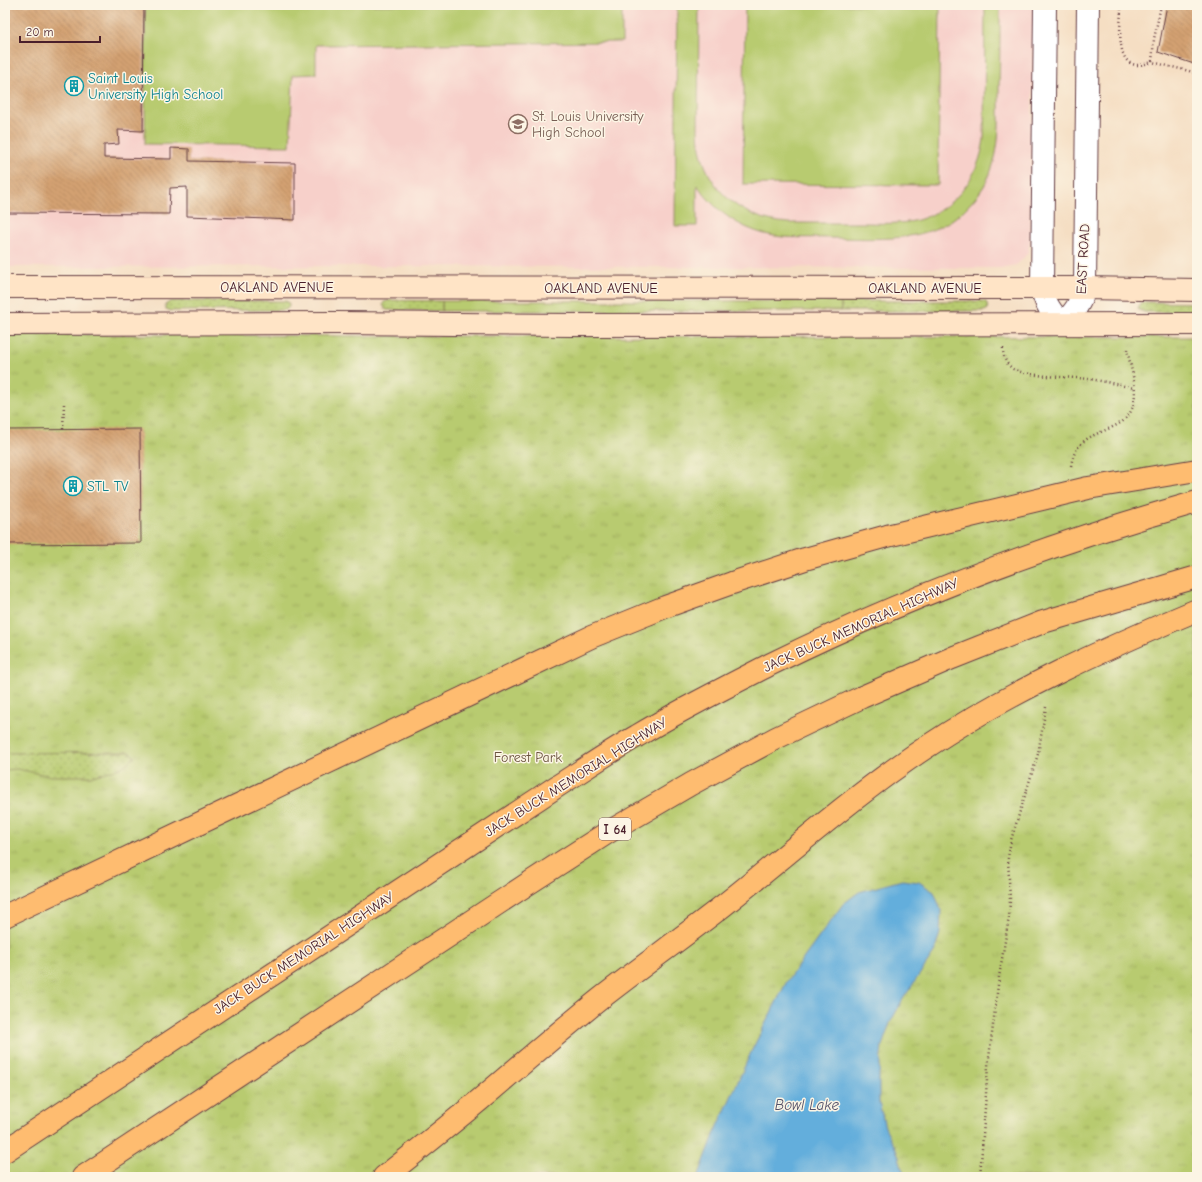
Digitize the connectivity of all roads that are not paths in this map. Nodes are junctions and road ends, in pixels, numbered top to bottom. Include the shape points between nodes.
1 (1045, 5) edge
2 (1088, 5) edge
3 (5, 287) edge
4 (1042, 288) junction
5 (1085, 288) junction
6 (1197, 290) edge
7 (5, 324) edge
8 (1062, 324) junction
9 (1197, 324) edge
10 (1197, 470) edge
11 (1197, 502) edge
12 (1197, 578) edge
13 (1197, 610) edge
14 (5, 916) edge
15 (5, 1151) edge
16 (83, 1177) edge
17 (384, 1177) edge

1 - 4 street
2 - 5 street, EAST ROAD
3 - 4 street, OAKLAND AVENUE
4 - 5 street, OAKLAND AVENUE
4 - 8 street via 1043,298
5 - 6 street, OAKLAND AVENUE
5 - 8 street, EAST ROAD via 1075,312
7 - 8 street
8 - 9 street
10 - 14 highway via 1088,488 887,536 805,559 665,607 591,637
11 - 15 highway, JACK BUCK MEMORIAL HIGHWAY via 1077,539 897,606 723,688 638,736 556,787
12 - 16 highway, I 64 via 1043,622 952,658 776,738 607,833
13 - 17 highway via 1098,653 1035,684 926,747 818,827 724,904 599,1000

